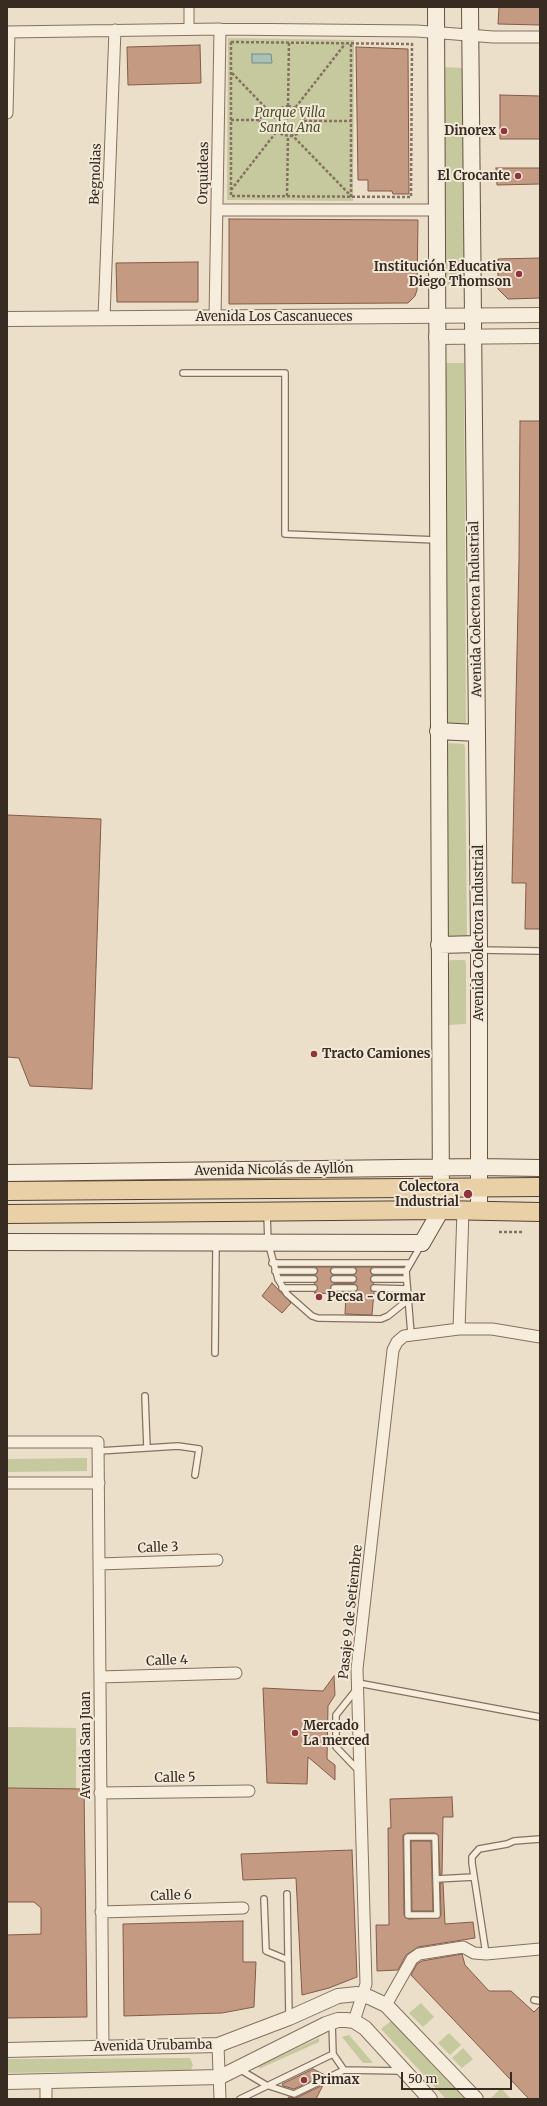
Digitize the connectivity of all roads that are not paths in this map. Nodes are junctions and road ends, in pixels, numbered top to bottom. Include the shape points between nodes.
1 (189, 7) edge
2 (436, 7) edge
3 (470, 7) edge
4 (220, 29) junction
5 (115, 30) junction
6 (189, 30) junction
7 (8, 32) edge
8 (436, 32) junction
9 (471, 36) junction
10 (540, 37) edge
11 (7, 113) edge
12 (217, 210) junction
13 (436, 210) junction
14 (540, 315) edge
15 (436, 316) junction
16 (473, 316) junction
17 (104, 318) junction
18 (215, 318) junction
19 (7, 319) edge
20 (473, 336) junction
21 (540, 336) edge
22 (436, 337) junction
23 (183, 373) dead end
24 (437, 540) junction
25 (438, 731) junction
26 (477, 733) junction
27 (439, 945) junction
28 (479, 947) junction
29 (540, 951) edge
30 (479, 1167) junction
31 (442, 1168) junction
32 (540, 1168) edge
33 (7, 1173) edge
34 (442, 1186) junction
35 (479, 1186) junction
36 (540, 1187) edge
37 (270, 1188) junction
38 (7, 1191) edge
39 (442, 1210) junction
40 (471, 1211) junction
41 (267, 1212) junction
42 (540, 1212) edge
43 (7, 1214) edge
44 (7, 1242) edge
45 (216, 1242) junction
46 (268, 1242) junction
47 (422, 1243) junction
48 (272, 1262) junction
49 (410, 1263) junction
50 (275, 1271) junction
51 (314, 1271) dead end
52 (334, 1271) dead end
53 (353, 1271) dead end
54 (374, 1271) dead end
55 (406, 1271) junction
56 (278, 1279) junction
57 (314, 1279) dead end
58 (334, 1279) dead end
59 (353, 1279) dead end
60 (374, 1279) dead end
61 (406, 1279) junction
62 (282, 1288) junction
63 (314, 1288) dead end
64 (334, 1288) dead end
65 (354, 1288) dead end
66 (374, 1288) dead end
67 (407, 1289) junction
68 (408, 1300) junction
69 (459, 1329) junction
70 (410, 1334) junction
71 (540, 1337) edge
72 (215, 1353) dead end
73 (145, 1396) dead end
74 (7, 1442) edge
75 (98, 1447) junction
76 (147, 1448) junction
77 (195, 1475) dead end
78 (7, 1483) edge
79 (99, 1483) junction
80 (217, 1560) dead end
81 (99, 1564) junction
82 (236, 1673) dead end
83 (100, 1677) junction
84 (358, 1686) junction
85 (540, 1717) edge
86 (360, 1772) junction
87 (249, 1791) dead end
88 (100, 1793) junction
89 (540, 1839) edge
90 (474, 1876) junction
91 (436, 1879) junction
92 (287, 1894) dead end
93 (264, 1899) dead end
94 (243, 1908) dead end
95 (101, 1912) junction
96 (540, 1949) edge
97 (486, 1954) junction
98 (288, 1960) junction
99 (362, 1995) junction
100 (386, 2005) junction
101 (289, 2018) junction
102 (354, 2021) junction
103 (332, 2022) junction
104 (218, 2045) junction
105 (103, 2048) junction
106 (7, 2050) edge
107 (332, 2054) junction
108 (237, 2068) junction
109 (344, 2070) junction
110 (405, 2071) junction
111 (220, 2077) junction
112 (7, 2082) edge
113 (46, 2082) junction
114 (266, 2085) junction
115 (46, 2099) edge
116 (220, 2099) edge
117 (240, 2099) edge
118 (430, 2099) edge
119 (476, 2099) edge

1 - 6 street
2 - 8 main road
3 - 9 main road, Avenida Colectora Industrial
4 - 6 street
4 - 8 street
4 - 12 street, Orquideas
5 - 6 street
5 - 7 street
5 - 17 street, Begnolias
7 - 11 street
8 - 9 street
8 - 13 main road
9 - 10 street
9 - 16 main road, Avenida Colectora Industrial
12 - 13 street
12 - 18 street, Orquideas
13 - 15 main road
14 - 16 street, Avenida Los Cascanueces
15 - 16 street, Avenida Los Cascanueces
15 - 18 street, Avenida Los Cascanueces
15 - 22 main road
16 - 20 main road, Avenida Colectora Industrial
17 - 18 street, Avenida Los Cascanueces
17 - 19 street, Avenida Los Cascanueces
20 - 21 street
20 - 22 street
20 - 26 main road, Avenida Colectora Industrial
22 - 24 main road
23 - 24 lane via 285,373 285,534
24 - 25 main road
25 - 26 main road
25 - 27 main road
26 - 28 main road, Avenida Colectora Industrial
27 - 28 main road
27 - 31 main road
28 - 29 lane
28 - 30 main road, Avenida Colectora Industrial
30 - 31 main road, Avenida Nicolás de Ayllón
30 - 32 main road, Avenida Nicolás de Ayllón
30 - 35 main road, Avenida Colectora Industrial
31 - 33 main road, Avenida Nicolás de Ayllón
31 - 34 main road
34 - 35 main road, Avenida Nicolás de Ayllón
34 - 37 main road, Avenida Nicolás de Ayllón
34 - 39 main road
35 - 36 main road, Avenida Nicolás de Ayllón
35 - 40 main road, Avenida Colectora Industrial
37 - 38 main road, Avenida Nicolás de Ayllón
37 - 41 main road
39 - 40 main road
39 - 41 main road
39 - 47 main road
40 - 42 main road
40 - 69 street
41 - 43 main road
41 - 46 lane
44 - 45 main road
45 - 46 main road
45 - 72 lane
46 - 47 main road
46 - 48 lane
47 - 49 lane
48 - 49 lane
48 - 50 lane
49 - 55 lane
50 - 51 lane
50 - 56 lane
52 - 53 lane
54 - 55 lane
55 - 61 lane
56 - 57 lane
56 - 62 lane
58 - 59 lane
60 - 61 lane
61 - 67 lane
62 - 63 lane
62 - 68 lane via 307,1312 318,1318 381,1319
64 - 65 lane
66 - 67 lane
67 - 68 lane
68 - 70 lane
69 - 70 street
69 - 71 street via 492,1330
70 - 84 street, Pasaje 9 de Setiembre via 397,1342 393,1350 358,1662
73 - 76 lane
74 - 75 street
75 - 76 lane
75 - 79 street, Avenida San Juan
76 - 77 lane via 199,1448
78 - 79 street
79 - 81 street, Avenida San Juan
80 - 81 street, Calle 3
81 - 83 street, Avenida San Juan
82 - 83 street, Calle 4
83 - 88 street, Avenida San Juan
84 - 85 lane
84 - 86 street, Pasaje 9 de Setiembre
84 - 86 lane via 336,1715 336,1747
86 - 99 street, Pasaje 9 de Setiembre via 366,1979
87 - 88 street, Calle 5
88 - 95 street, Avenida San Juan
89 - 90 lane via 479,1848 472,1857
90 - 91 lane
90 - 97 lane
91 - 91 lane via 437,1915 408,1915 407,1837 435,1837
92 - 98 lane
93 - 98 lane via 266,1950
94 - 95 street, Calle 6
95 - 105 street, Avenida San Juan
96 - 97 street
97 - 100 street via 474,1953 462,1947 419,1954 412,1959
98 - 101 lane
99 - 100 street
99 - 101 street, Avenida Urubamba via 338,1996
99 - 102 street, Pasaje 9 de Setiembre
100 - 119 street
101 - 104 street, Avenida Urubamba
102 - 103 street
102 - 110 street via 365,2028
103 - 107 lane
103 - 108 street
104 - 105 street, Avenida Urubamba
104 - 111 street
105 - 106 street, Avenida Urubamba
107 - 109 lane
107 - 114 lane
108 - 111 street
108 - 114 lane
109 - 110 lane
109 - 114 lane via 294,2094
110 - 118 street
111 - 113 street
111 - 116 street
112 - 113 street
113 - 115 street
114 - 117 lane

